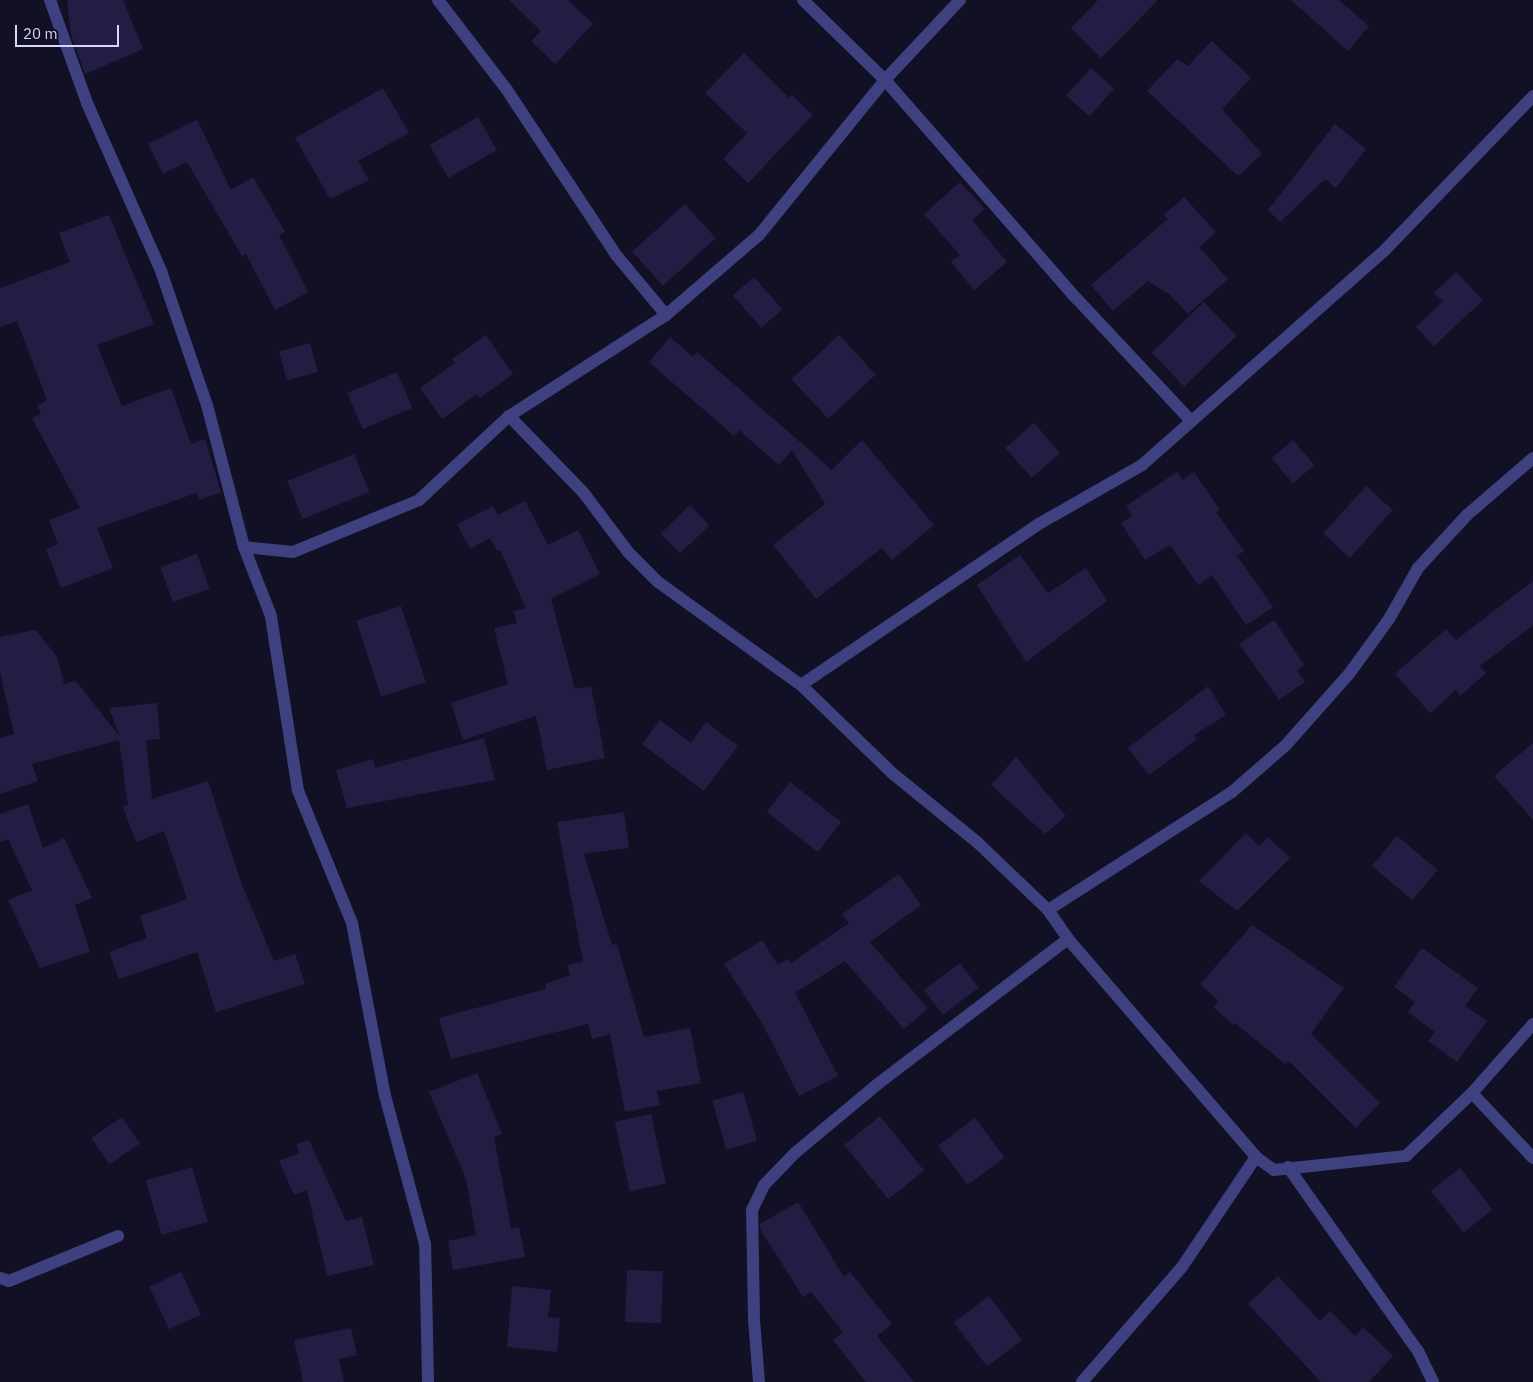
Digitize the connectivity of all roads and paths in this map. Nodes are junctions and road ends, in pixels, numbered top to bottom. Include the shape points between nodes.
1 (50, 0) edge
2 (438, 0) edge
3 (803, 0) edge
4 (960, 0) edge
5 (886, 80) junction
6 (1533, 96) edge
7 (666, 315) junction
8 (510, 416) junction
9 (1191, 421) junction
10 (1533, 458) edge
11 (244, 547) junction
12 (801, 685) junction
13 (1048, 910) junction
14 (1068, 939) junction
15 (1533, 1024) edge
16 (1472, 1093) junction
17 (1256, 1157) junction
18 (1533, 1158) edge
19 (1288, 1167) junction
20 (118, 1236) dead end
21 (0, 1278) edge
22 (428, 1382) edge
23 (759, 1382) edge
24 (1082, 1382) edge
25 (1433, 1382) edge

1 - 11 street via 88,102 161,271 206,405
2 - 7 street via 507,90 617,256
3 - 5 street
4 - 5 street
5 - 7 street via 759,235
5 - 9 street via 1077,299
6 - 9 street via 1384,251
7 - 8 street
8 - 11 street via 419,500 293,552
8 - 12 street via 583,492 628,552 658,582
9 - 12 street via 1142,465 1037,525
10 - 13 street via 1467,515 1418,568 1389,618 1349,674 1285,746 1232,792
11 - 22 street via 270,616 298,791 352,924 385,1096 425,1244
12 - 13 street via 892,773 978,843
13 - 14 street
14 - 17 street
14 - 23 street via 878,1083 794,1153 764,1186 752,1210
15 - 16 street
16 - 18 street
16 - 19 street via 1406,1156
17 - 19 street via 1274,1170
17 - 24 street via 1182,1267
19 - 25 street via 1418,1351
20 - 21 street via 9,1281

